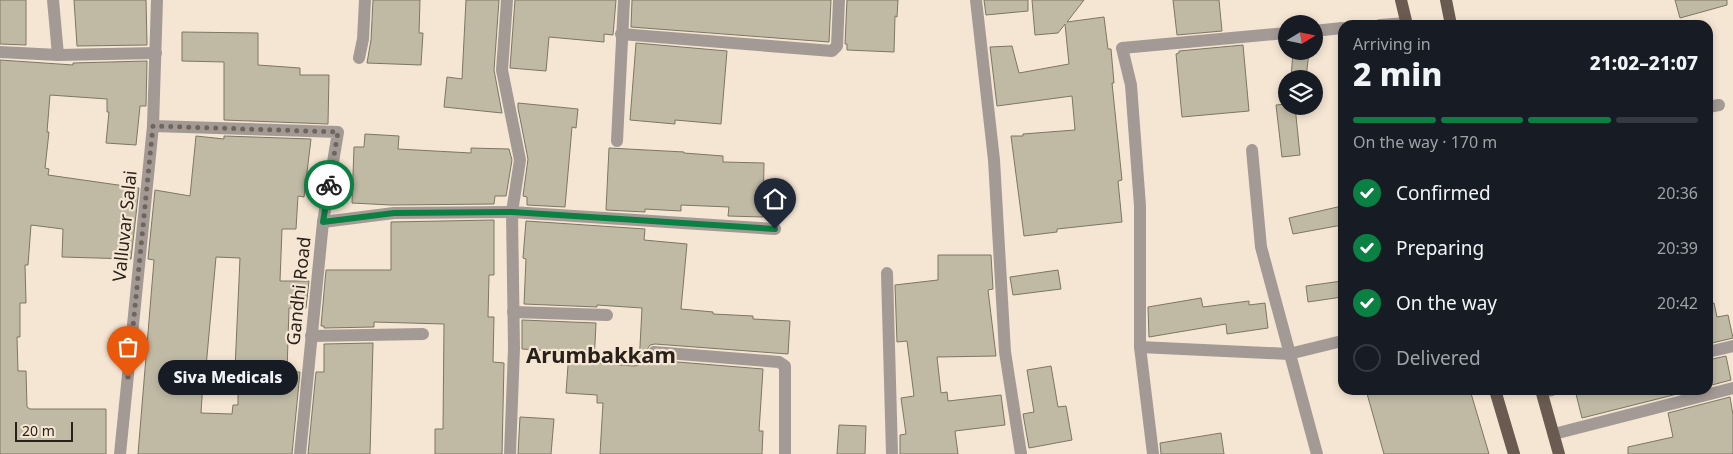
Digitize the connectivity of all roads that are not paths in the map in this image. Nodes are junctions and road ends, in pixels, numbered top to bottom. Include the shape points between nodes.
1 (53, 0) edge
2 (158, 0) edge
3 (365, 0) edge
4 (506, 0) edge
5 (624, 0) edge
6 (839, 0) edge
7 (976, 0) edge
8 (1401, 0) edge
9 (1446, 0) edge
10 (1405, 20) edge
11 (1450, 20) edge
12 (1338, 28) edge
13 (1323, 30) edge
14 (621, 34) junction
15 (1278, 35) edge
16 (0, 52) edge
17 (156, 53) junction
18 (58, 55) junction
19 (359, 58) dead end
20 (153, 126) junction
21 (617, 141) dead end
22 (1252, 150) dead end
23 (512, 212) junction
24 (323, 222) junction
25 (775, 229) dead end
26 (887, 272) dead end
27 (514, 312) junction
28 (607, 315) dead end
29 (423, 334) dead end
30 (311, 336) junction
31 (1338, 342) edge
32 (1733, 346) edge
33 (1140, 347) junction
34 (1713, 351) edge
35 (654, 352) dead end
36 (1289, 354) junction
37 (1733, 388) edge
38 (1713, 393) edge
39 (1496, 395) edge
40 (1546, 395) edge
41 (1706, 395) edge
42 (1554, 434) junction
43 (120, 454) edge
44 (300, 454) edge
45 (510, 454) edge
46 (784, 454) edge
47 (892, 454) edge
48 (1021, 454) edge
49 (1153, 454) edge
50 (1317, 454) edge
51 (1514, 454) edge
52 (1559, 454) edge

1 - 18 street
2 - 17 street, Valluvar Salai
3 - 19 street
4 - 23 street via 502,70 520,160
5 - 14 street
6 - 14 street via 837,46 832,50
7 - 48 street via 994,160 1005,352
8 - 10 main road
9 - 11 main road
12 - 13 street
14 - 21 street
15 - 33 street via 1122,48 1131,85 1140,206
16 - 18 street
17 - 18 street
17 - 20 street, Valluvar Salai
20 - 24 street, Gandhi Road via 338,132
20 - 43 street, Valluvar Salai
22 - 36 street via 1261,247
23 - 24 street via 394,213
23 - 25 street
23 - 27 street
24 - 30 street, Gandhi Road
26 - 47 street
27 - 28 street
27 - 45 street
29 - 30 street
30 - 44 street, Gandhi Road
31 - 36 street
32 - 34 street
33 - 36 street
33 - 49 street
35 - 46 street via 782,364 785,370
36 - 50 street
37 - 38 street
39 - 51 main road
40 - 42 main road
41 - 42 street
42 - 52 main road

